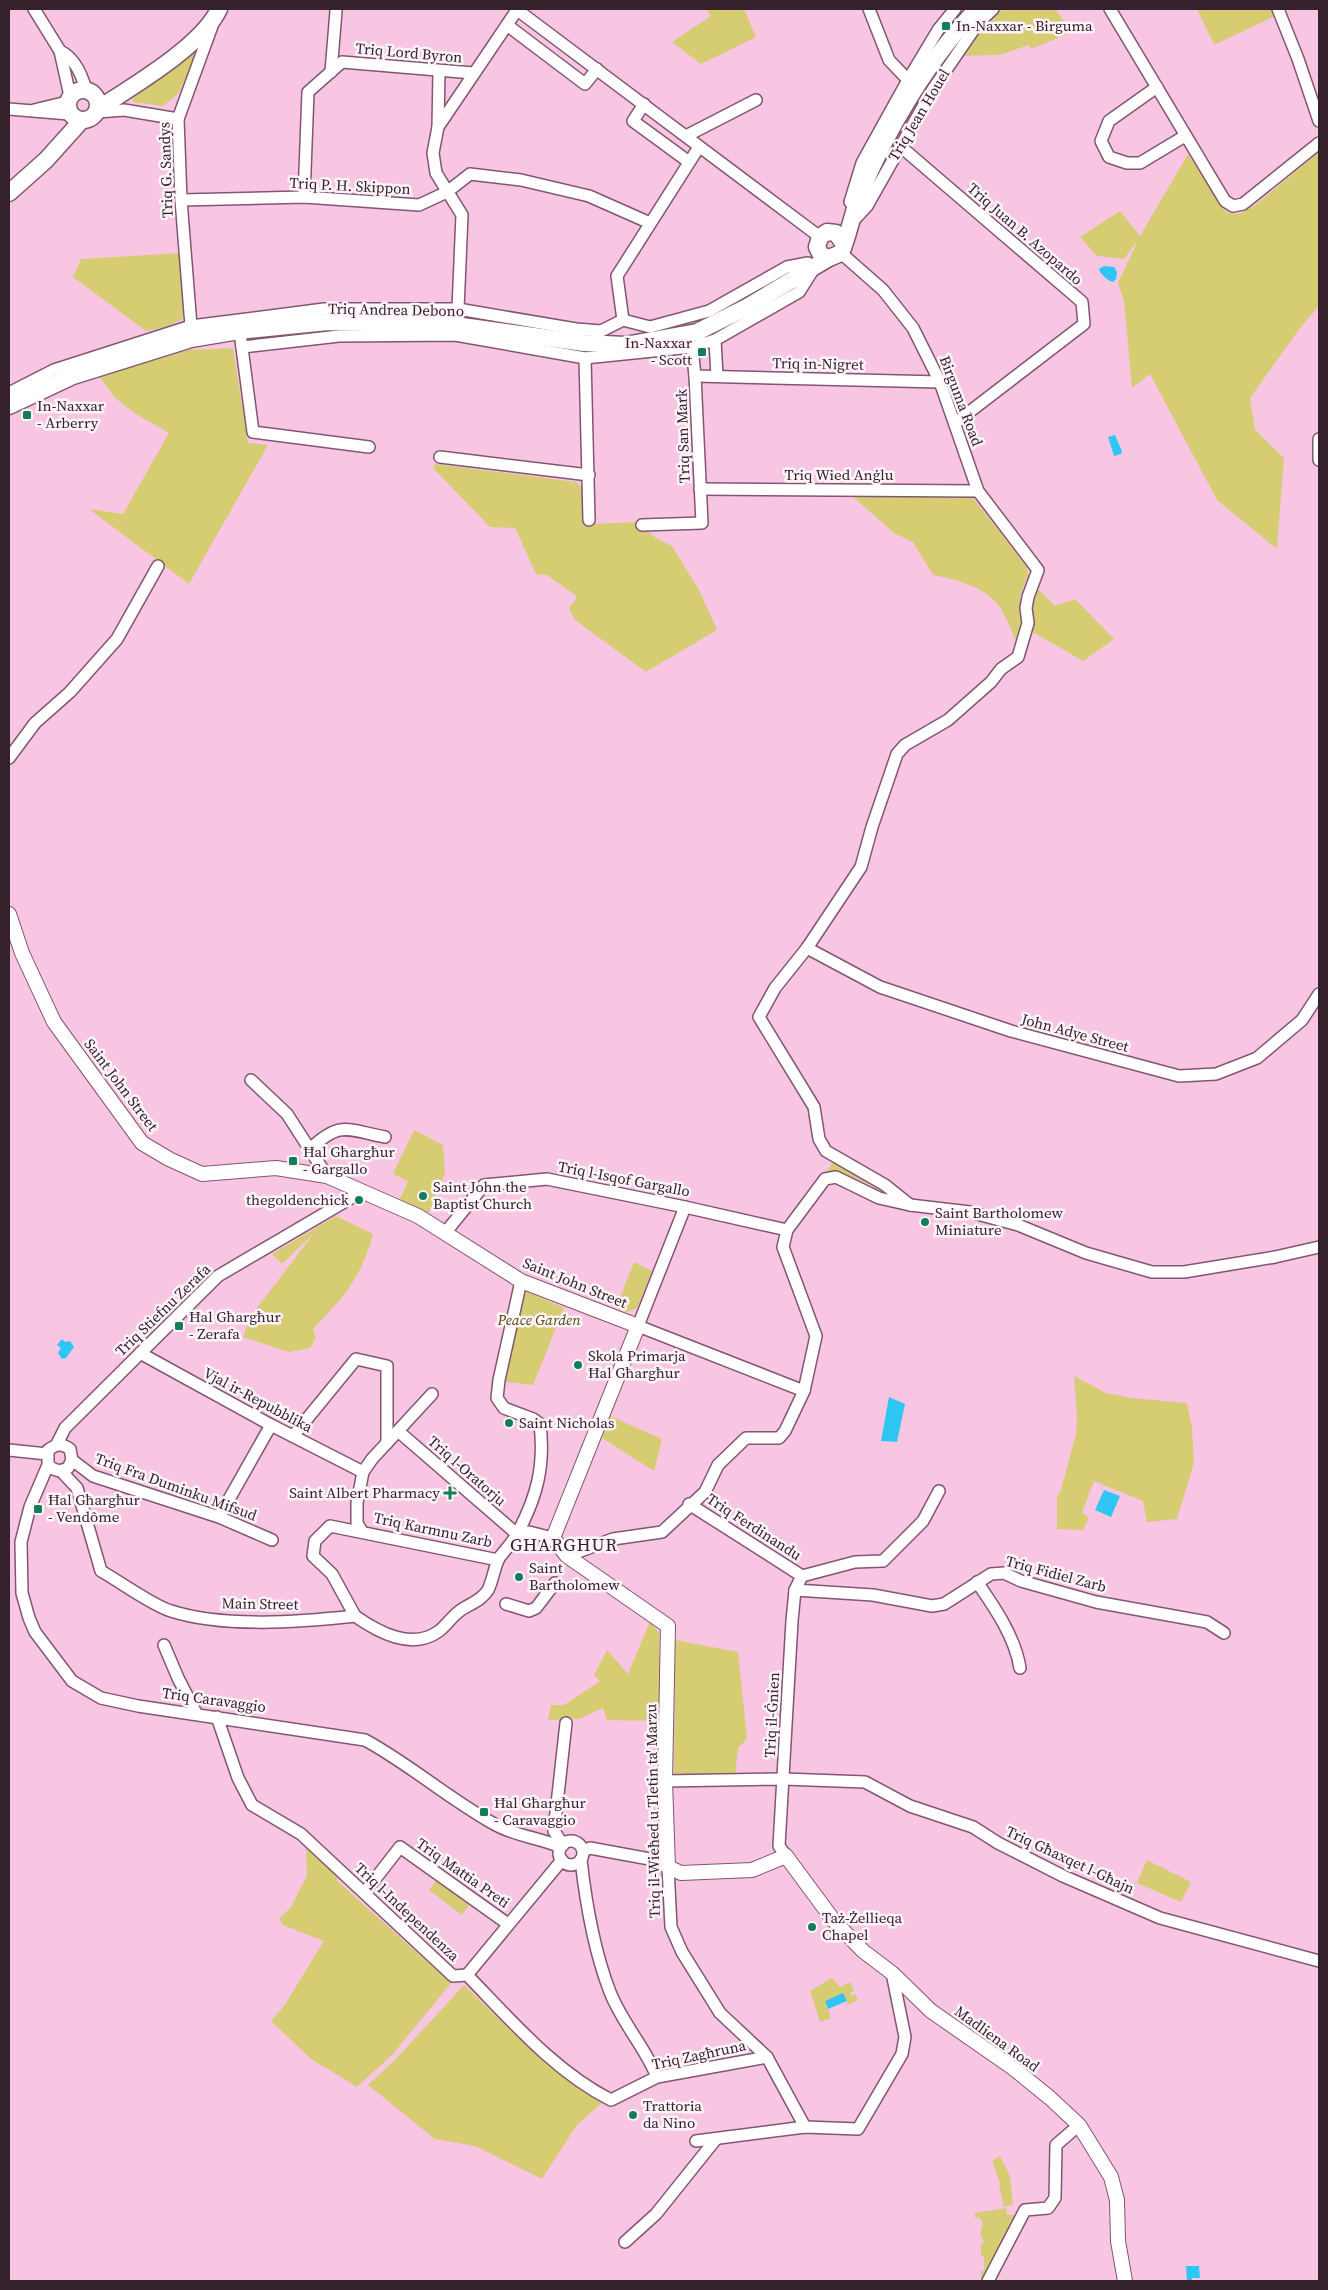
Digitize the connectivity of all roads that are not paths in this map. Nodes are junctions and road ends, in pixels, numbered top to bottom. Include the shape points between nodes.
1 (34, 9) edge
2 (517, 9) edge
3 (869, 9) edge
4 (955, 9) edge
5 (977, 9) edge
6 (992, 9) edge
7 (1110, 9) edge
8 (1278, 9) edge
9 (336, 11) dead end
10 (216, 14) edge
11 (507, 24) junction
12 (60, 51) junction
13 (597, 69) junction
14 (439, 71) junction
15 (331, 72) junction
16 (474, 74) junction
17 (908, 80) junction
18 (1157, 87) junction
19 (756, 100) dead end
20 (94, 101) junction
21 (644, 104) junction
22 (9, 109) edge
23 (72, 109) junction
24 (178, 118) junction
25 (1319, 121) edge
26 (438, 127) junction
27 (686, 136) junction
28 (1185, 136) junction
29 (1319, 142) edge
30 (900, 146) junction
31 (699, 147) junction
32 (689, 162) junction
33 (9, 192) edge
34 (447, 192) junction
35 (304, 197) junction
36 (181, 200) junction
37 (849, 216) junction
38 (650, 223) junction
39 (830, 245) junction
40 (811, 265) junction
41 (458, 309) junction
42 (623, 320) junction
43 (191, 326) junction
44 (241, 339) junction
45 (715, 340) junction
46 (692, 347) junction
47 (585, 358) junction
48 (696, 376) junction
49 (716, 376) junction
50 (940, 382) junction
51 (9, 393) edge
52 (9, 406) edge
53 (955, 423) junction
54 (1319, 439) edge
55 (369, 448) dead end
56 (440, 457) dead end
57 (1319, 460) edge
58 (588, 475) junction
59 (700, 489) junction
60 (978, 491) junction
61 (589, 520) dead end
62 (642, 525) dead end
63 (158, 566) dead end
64 (9, 758) edge
65 (9, 914) edge
66 (807, 948) junction
67 (1319, 994) edge
68 (251, 1080) dead end
69 (385, 1137) dead end
70 (310, 1149) junction
71 (328, 1176) junction
72 (363, 1191) junction
73 (910, 1205) junction
74 (685, 1206) junction
75 (788, 1230) junction
76 (445, 1233) junction
77 (1319, 1247) edge
78 (521, 1281) junction
79 (638, 1326) junction
80 (140, 1353) junction
81 (804, 1391) junction
82 (432, 1394) dead end
83 (271, 1425) junction
84 (398, 1431) junction
85 (293, 1436) junction
86 (387, 1443) junction
87 (57, 1444) junction
88 (9, 1450) edge
89 (48, 1459) junction
90 (72, 1460) junction
91 (61, 1471) junction
92 (363, 1472) junction
93 (939, 1491) dead end
94 (689, 1504) junction
95 (219, 1517) junction
96 (361, 1530) junction
97 (517, 1534) junction
98 (553, 1538) junction
99 (272, 1540) dead end
100 (567, 1556) junction
101 (498, 1560) junction
102 (802, 1576) junction
103 (977, 1582) junction
104 (555, 1583) dead end
105 (796, 1590) junction
106 (506, 1604) dead end
107 (355, 1616) junction
108 (1224, 1633) dead end
109 (164, 1645) dead end
110 (1020, 1668) dead end
111 (196, 1713) junction
112 (217, 1717) junction
113 (566, 1723) dead end
114 (784, 1779) junction
115 (665, 1781) junction
116 (562, 1846) junction
117 (582, 1856) junction
118 (786, 1856) junction
119 (562, 1860) junction
120 (668, 1867) junction
121 (365, 1892) junction
122 (508, 1924) junction
123 (1319, 1961) edge
124 (892, 1973) junction
125 (467, 1975) junction
126 (767, 2057) junction
127 (657, 2077) junction
128 (611, 2100) joint
129 (1079, 2125) junction
130 (805, 2126) junction
131 (716, 2139) junction
132 (696, 2142) dead end
133 (625, 2242) dead end
134 (988, 2281) edge
135 (1125, 2281) edge

1 - 12 street
2 - 11 street
2 - 13 street, Birguma Road
3 - 17 street via 889,60
4 - 17 street, Triq Jean Houel via 938,30
5 - 37 main road, Triq Jean Houel via 952,35 919,85 885,143
6 - 30 street, Triq Jean Houel via 978,22 933,89
7 - 18 street
8 - 25 street
9 - 15 street
10 - 20 main road via 190,44 136,85
10 - 24 street, Triq G. Sandys
11 - 13 street via 584,84
11 - 16 street
12 - 20 street via 73,62
12 - 23 street
13 - 21 street, Birguma Road
14 - 15 street, Triq Lord Byron via 342,62
14 - 16 street, Triq Lord Byron
14 - 26 street
15 - 35 street, Triq Lord Byron via 308,92
16 - 26 street
17 - 37 street, Triq Jean Houel via 862,163
18 - 28 street
18 - 28 street via 1108,120 1101,141 1109,157 1140,163
19 - 27 street
20 - 23 main road via 91,117
20 - 23 main road via 79,90
20 - 24 street via 124,110
21 - 27 street, Birguma Road
21 - 32 street via 633,122
22 - 23 street via 42,113
23 - 33 main road via 60,144
24 - 36 street, Triq G. Sandys
26 - 34 street via 433,162
27 - 31 street, Birguma Road
28 - 29 street via 1225,201 1233,206 1243,204
30 - 37 street, Triq Jean Houel via 867,206
30 - 53 street, Triq Juan B. Azopardo via 1082,302 1084,324
31 - 32 street
31 - 39 street, Birguma Road
32 - 38 street
34 - 35 street, Triq P. H. Skippon via 419,205
34 - 38 street, Triq P. H. Skippon via 470,174 521,180 589,196
34 - 41 street via 462,215
35 - 36 street, Triq P. H. Skippon
36 - 43 street, Triq G. Sandys
37 - 39 main road, Triq Jean Houel
38 - 42 street via 617,276
39 - 40 main road, Triq Andrea Debono
39 - 50 street, Birguma Road via 883,290 913,328
40 - 42 street, Triq Andrea Debono via 787,268 709,311 650,327
40 - 44 main road, Triq Andrea Debono via 745,308 697,332 625,344 584,343 455,325 328,322
40 - 45 street, Triq Andrea Debono via 799,292
41 - 42 street, Triq Andrea Debono via 602,331
41 - 43 street, Triq Andrea Debono via 324,308
43 - 51 street, Triq Andrea Debono via 54,370
44 - 47 street, Triq Andrea Debono via 455,335
44 - 52 main road, Triq Andrea Debono via 191,339 73,376
44 - 55 street via 253,432
45 - 46 street, Triq Andrea Debono
45 - 49 street
46 - 47 street, Triq Andrea Debono
46 - 48 street, Triq San Mark
47 - 58 street
48 - 49 street, Triq in-Nigret
48 - 59 street, Triq San Mark
49 - 50 street, Triq in-Nigret
50 - 53 street, Birguma Road
53 - 60 street, Birguma Road
54 - 57 street
56 - 58 street
58 - 61 street
59 - 60 street, Triq Wied Anġlu
59 - 62 street, Triq San Mark via 702,523
60 - 66 street, Birguma Road via 1038,570 1028,597 1028,623 1018,657 948,720 905,745 897,754 861,868
63 - 64 street via 117,639 82,680 35,723
65 - 71 street, Saint John Street via 48,1012 142,1143 202,1174 276,1168
66 - 67 street, John Adye Street via 880,987 1011,1031 1179,1076 1216,1074 1257,1058 1302,1020
66 - 73 street via 776,988 759,1017 814,1106 820,1139 826,1151 885,1185
68 - 70 street via 287,1114
69 - 70 street via 340,1128 325,1135
70 - 71 street
71 - 72 street, Saint John Street
72 - 76 street, Saint John Street via 418,1216
72 - 80 street, Triq Stiefnu Zerafa via 218,1276
73 - 75 street via 879,1198 836,1177 825,1179
73 - 77 street via 970,1212 1018,1225 1086,1253 1152,1272 1184,1272
74 - 75 street, Triq l-Isqof Gargallo
74 - 76 street, Triq l-Isqof Gargallo via 546,1179 484,1185
74 - 79 street
75 - 81 street via 783,1247 816,1336
76 - 78 street, Saint John Street
78 - 79 street, Saint John Street
78 - 97 street via 497,1398 504,1408 540,1424 542,1471
79 - 81 street, Saint John Street
79 - 98 street
80 - 83 street, Vjal ir-Repubblika
80 - 87 street, Triq Stiefnu Zerafa via 65,1428
81 - 94 street via 779,1438 746,1438 718,1466 705,1492
82 - 84 street
83 - 85 street, Vjal ir-Repubblika
83 - 95 street
84 - 86 street
84 - 97 street, Triq l-Oratorju
85 - 86 street via 356,1359 387,1366
85 - 92 street, Vjal ir-Repubblika
86 - 92 street
87 - 89 street via 48,1450
87 - 90 street via 70,1450
88 - 89 street
89 - 91 street via 54,1470
89 - 111 street, Triq Caravaggio via 21,1542 22,1593 35,1632 72,1681 101,1698
90 - 91 street via 68,1468
90 - 95 street, Triq Fra Duminku Mifsud via 93,1476
91 - 107 street, Main Street via 76,1488 101,1571 170,1611 231,1622
92 - 96 street via 356,1503 357,1523
93 - 102 street via 923,1521 883,1561 855,1562
94 - 100 street via 662,1532 614,1539
94 - 102 street, Triq Ferdinandu
95 - 99 street, Triq Fra Duminku Mifsud
96 - 101 street, Triq Karmnu Zarb
96 - 107 street, Triq Karmnu Zarb via 330,1526 315,1541 313,1556 332,1574
97 - 98 street via 529,1532
97 - 101 street
98 - 100 street, Triq il-Wieħed u Tletin ta' Marzu
100 - 115 street, Triq il-Wieħed u Tletin ta' Marzu via 668,1626
101 - 107 street via 487,1592 427,1637 412,1640 374,1630
102 - 105 street, Triq il-Ġnien
103 - 105 street, Triq Fidiel Zarb via 944,1604 932,1606 872,1595
103 - 108 street, Triq Fidiel Zarb via 991,1574 1004,1573 1096,1602 1207,1622
103 - 110 street via 1018,1652
104 - 106 street via 536,1608 529,1611
105 - 114 street, Triq il-Ġnien
109 - 111 street
111 - 112 street, Triq Caravaggio
112 - 116 street, Triq Caravaggio via 365,1740 464,1808 499,1827
112 - 121 street, Triq l-Independenza via 238,1778 252,1804 302,1834
113 - 116 street via 554,1831
114 - 115 street, Triq Għaxqet l-Għajn
114 - 118 street, Triq il-Ġnien via 779,1846
114 - 123 street, Triq Għaxqet l-Għajn via 864,1782 910,1806 973,1828 1064,1876 1160,1918
115 - 120 street, Triq il-Wieħed u Tletin ta' Marzu
116 - 117 street via 573,1841 580,1844
116 - 119 street
117 - 119 street via 571,1865
117 - 120 street via 590,1848 655,1860
117 - 127 street via 594,1939 610,1993
118 - 120 street via 752,1870 680,1873
118 - 124 street, Madliena Road via 834,1921 862,1951
119 - 122 street
120 - 126 street, Triq il-Wieħed u Tletin ta' Marzu via 671,1927 682,1952 720,2013
121 - 122 street, Triq Mattia Preti via 400,1847
121 - 125 street, Triq l-Independenza via 453,1976
122 - 125 street
124 - 129 street, Madliena Road via 931,2011 1012,2068
124 - 130 street via 905,2038 902,2054 858,2129
125 - 128 street, Triq l-Independenza via 538,2047 591,2090
126 - 127 street, Triq Zagħruna
126 - 130 street, Triq il-Wieħed u Tletin ta' Marzu
127 - 128 street, Triq Zagħruna
129 - 134 street via 1056,2145 1055,2198 1048,2208 1025,2210
129 - 135 street, Madliena Road via 1111,2177 1117,2200 1118,2241
130 - 131 street
131 - 132 street
131 - 133 street via 656,2214

